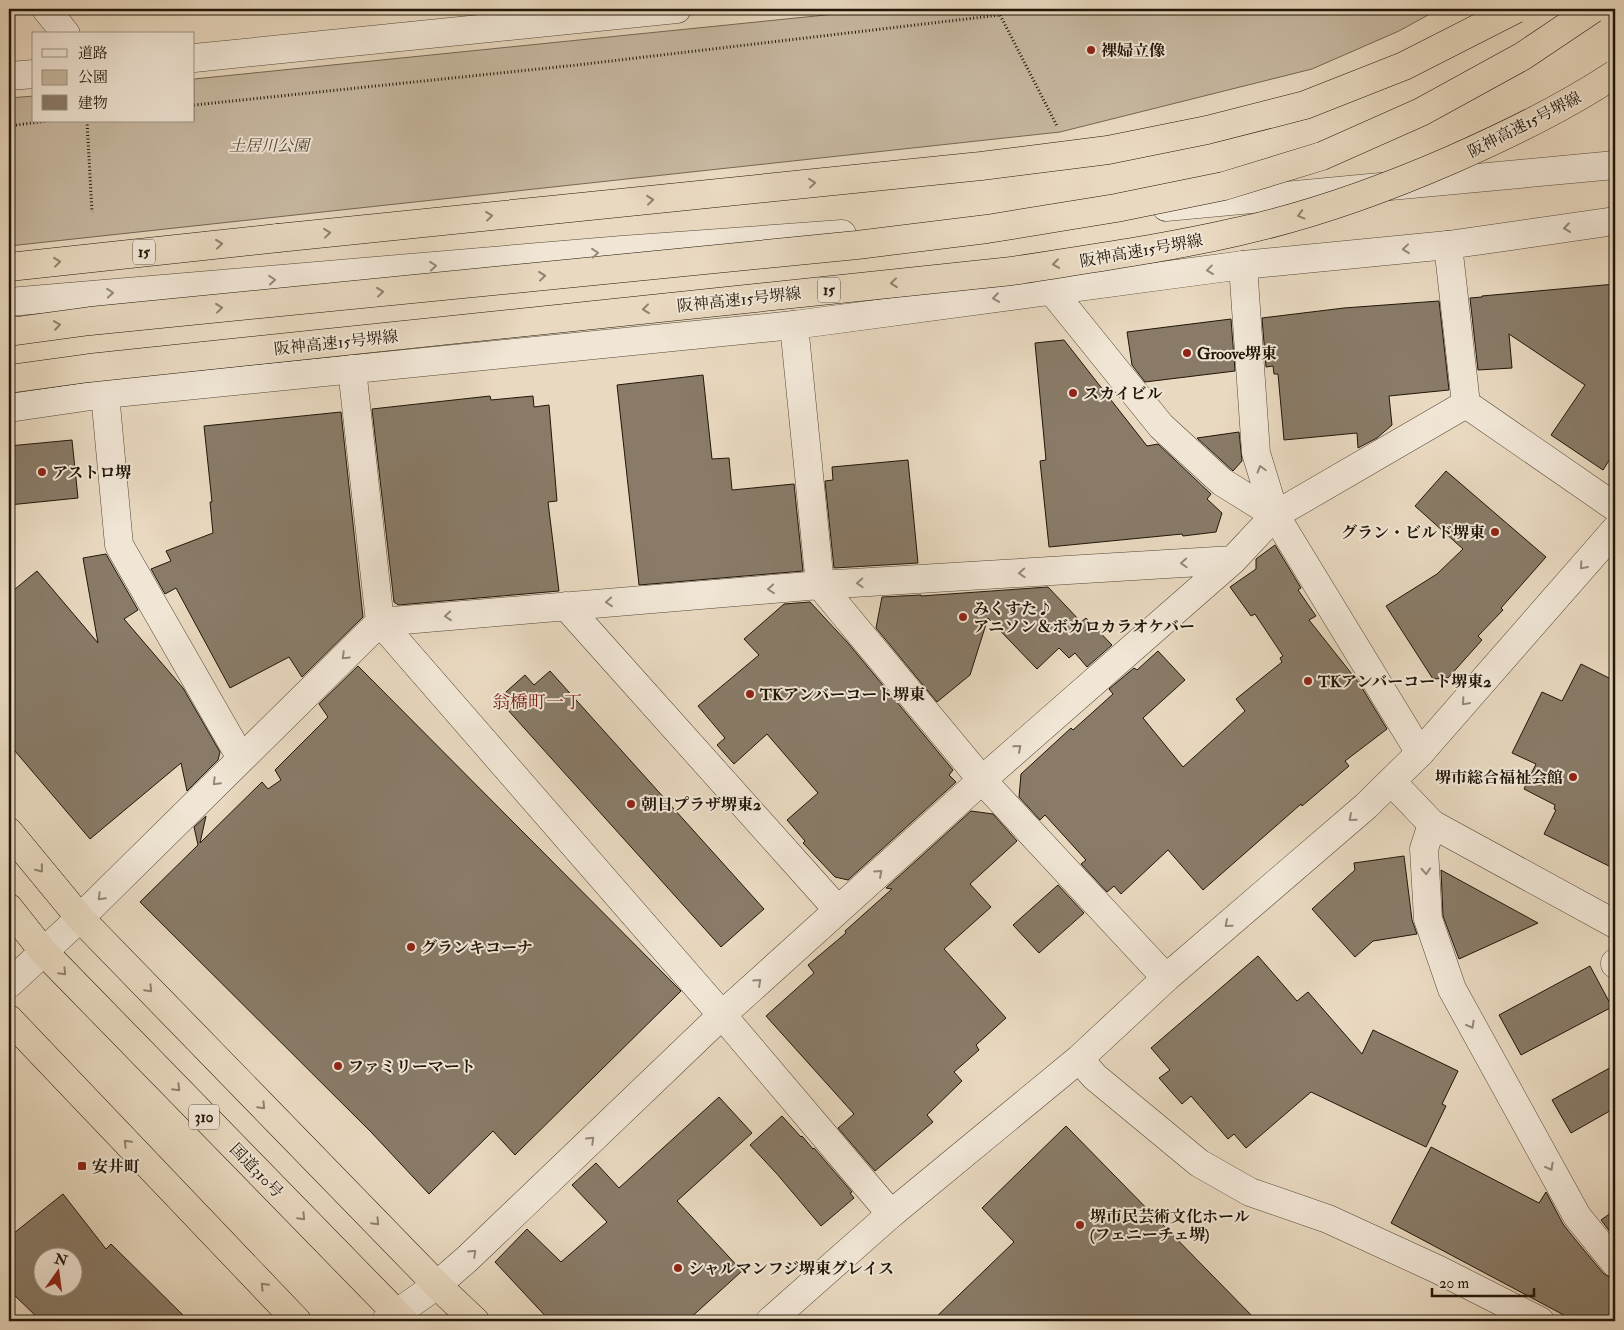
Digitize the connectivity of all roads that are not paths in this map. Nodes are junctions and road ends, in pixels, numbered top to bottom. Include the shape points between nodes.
1 (46, 9) edge
2 (677, 9) edge
3 (1516, 9) edge
4 (1593, 9) edge
5 (64, 32) edge
6 (195, 58) edge
7 (32, 74) edge
8 (1615, 74) edge
9 (9, 76) edge
10 (1615, 165) edge
11 (1615, 221) edge
12 (1448, 245) junction
13 (1243, 265) junction
14 (9, 267) edge
15 (1052, 291) junction
16 (9, 302) edge
17 (794, 325) junction
18 (9, 332) edge
19 (352, 370) junction
20 (9, 379) edge
21 (105, 394) junction
22 (1466, 404) junction
23 (9, 408) edge
24 (1615, 506) edge
25 (1275, 515) junction
26 (1615, 530) edge
27 (1233, 560) junction
28 (820, 585) junction
29 (566, 606) junction
30 (380, 622) junction
31 (1420, 752) junction
32 (242, 758) junction
33 (982, 780) junction
34 (1392, 782) junction
35 (1432, 824) junction
36 (9, 832) edge
37 (9, 908) edge
38 (838, 910) junction
39 (80, 918) junction
40 (1615, 924) edge
41 (44, 951) junction
42 (1166, 978) junction
43 (9, 984) edge
44 (722, 1015) junction
45 (9, 1019) edge
46 (1079, 1059) junction
47 (891, 1214) junction
48 (1615, 1263) edge
49 (437, 1285) junction
50 (396, 1319) edge
51 (297, 1321) edge
52 (475, 1321) edge
53 (770, 1321) edge
54 (1540, 1321) edge

1 - 5 street
2 - 6 street
14 -> 3 highway, 15, bridge via 1108,150 1305,106 1404,66
18 -> 4 highway, bridge via 90,321 857,245 987,229 1224,186 1322,156 1421,112 1523,56
7 - 9 street
8 -> 20 highway, 阪神高速15号堺線 / 15, bridge via 1508,135 1335,206 1238,232 1126,254 1012,271
16 -> 10 street via 1045,218
11 -> 12 street
12 -> 13 street
12 - 22 street
13 -> 15 street
25 -> 13 street via 1256,453
15 -> 17 street
15 - 25 street via 1161,426 1222,482
17 - 19 street
17 - 28 street
19 - 21 street
19 - 30 street
21 - 23 street
21 - 32 street via 119,545
22 - 24 street
22 - 25 street
25 - 27 street
25 - 31 street
26 -> 31 street
27 -> 28 street
33 -> 27 street
28 -> 29 street
28 - 33 street
29 -> 30 street
29 - 38 street
30 -> 32 street
30 - 44 street
31 - 34 street
32 -> 39 street
38 -> 33 street
33 - 42 street
34 - 35 street
34 -> 42 street
35 - 40 street
35 -> 48 street via 1424,849 1428,919 1452,989 1577,1216
36 -> 39 highway
37 - 41 highway, 国道310号 / 310
44 -> 38 street
39 - 41 street
39 -> 49 highway
41 - 43 street
41 -> 50 highway, 国道310号 / 310
42 - 46 street
44 - 47 street
49 -> 44 street
51 -> 45 highway
46 - 47 street
46 - 54 street via 1095,1077 1199,1163 1250,1192 1328,1220 1439,1270
47 - 53 street
49 - 50 street
49 - 52 highway

